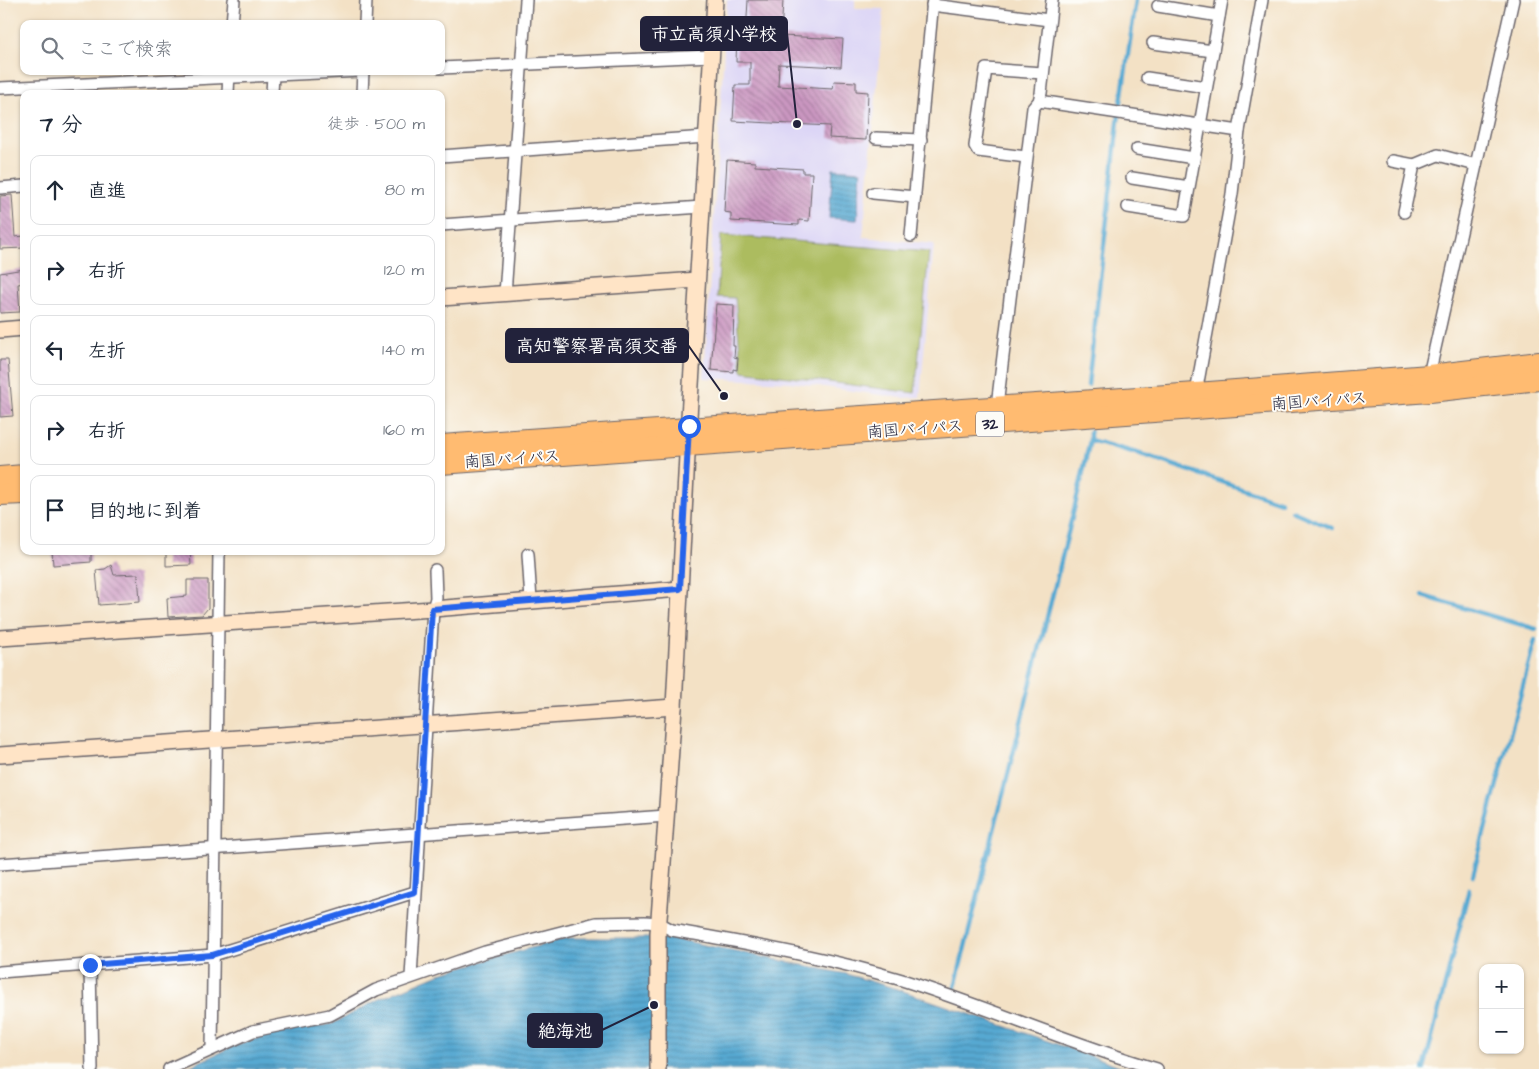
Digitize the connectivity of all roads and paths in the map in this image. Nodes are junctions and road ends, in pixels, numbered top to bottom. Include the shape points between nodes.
1 (234, 0) edge
2 (366, 0) edge
3 (526, 0) edge
4 (715, 0) edge
5 (1052, 0) edge
6 (1222, 0) edge
7 (1262, 0) edge
8 (1513, 0) edge
9 (932, 3) edge
10 (1158, 6) dead end
11 (1219, 16) junction
12 (232, 20) edge
13 (365, 20) edge
14 (1049, 20) junction
15 (1153, 43) dead end
16 (1213, 51) junction
17 (712, 56) junction
18 (521, 64) junction
19 (445, 68) edge
20 (1043, 73) junction
21 (213, 75) edge
22 (229, 75) edge
23 (273, 75) edge
24 (362, 75) edge
25 (1147, 78) dead end
26 (1206, 87) junction
27 (0, 88) edge
28 (228, 90) edge
29 (272, 90) edge
30 (362, 90) edge
31 (1039, 100) junction
32 (1200, 126) junction
33 (1239, 132) junction
34 (706, 137) junction
35 (876, 138) dead end
36 (921, 140) junction
37 (1137, 150) dead end
38 (515, 151) junction
39 (445, 156) edge
40 (1026, 157) junction
41 (1194, 158) junction
42 (1393, 161) dead end
43 (1476, 165) junction
44 (1414, 166) junction
45 (1132, 178) dead end
46 (20, 186) edge
47 (1189, 187) junction
48 (0, 188) edge
49 (873, 193) dead end
50 (915, 197) junction
51 (702, 207) junction
52 (1128, 208) dead end
53 (1404, 212) dead end
54 (510, 220) junction
55 (445, 225) edge
56 (911, 236) dead end
57 (697, 280) junction
58 (505, 294) junction
59 (445, 298) edge
60 (20, 328) edge
61 (0, 330) edge
62 (1539, 362) edge
63 (1429, 375) junction
64 (1539, 380) edge
65 (1196, 393) junction
66 (997, 406) junction
67 (689, 426) junction
68 (445, 445) edge
69 (688, 446) junction
70 (445, 464) edge
71 (20, 475) edge
72 (0, 477) edge
73 (20, 494) edge
74 (0, 495) edge
75 (528, 554) dead end
76 (219, 555) edge
77 (435, 570) dead end
78 (680, 589) junction
79 (531, 601) junction
80 (432, 609) junction
81 (218, 623) junction
82 (0, 638) edge
83 (674, 707) junction
84 (426, 725) junction
85 (216, 739) junction
86 (0, 755) edge
87 (666, 816) junction
88 (418, 834) junction
89 (215, 848) junction
90 (0, 864) edge
91 (415, 892) junction
92 (659, 928) junction
93 (212, 955) junction
94 (90, 965) junction
95 (0, 972) edge
96 (411, 977) junction
97 (212, 1049) junction
98 (92, 1069) edge
99 (169, 1069) edge
100 (658, 1069) edge
101 (1157, 1069) edge

1 - 12 street
2 - 13 street
3 - 18 street
4 - 17 street
5 - 14 street
6 - 11 street
7 - 33 street
8 - 43 street
9 - 14 street
9 - 36 street
10 - 11 street
11 - 16 street
14 - 20 street
15 - 16 street
16 - 26 street
17 - 18 street
17 - 34 street
18 - 19 street
18 - 38 street
20 - 31 street
20 - 40 street via 986,69 975,146 978,151
21 - 27 street
22 - 28 street
23 - 29 street
24 - 30 street
25 - 26 street
26 - 32 street
31 - 32 street
31 - 40 street via 1033,108
32 - 33 street
32 - 41 street
33 - 65 street via 1232,194
34 - 38 street
34 - 51 street
35 - 36 street
36 - 50 street
37 - 41 street
38 - 39 street
38 - 54 street
40 - 66 street
41 - 47 street
42 - 44 street
43 - 44 street via 1438,155
43 - 63 street
44 - 53 street
45 - 47 street
46 - 48 street
47 - 52 street via 1184,216
49 - 50 street
50 - 56 street
51 - 54 street
51 - 57 street
54 - 55 street
54 - 58 street
57 - 58 street
57 - 67 street
58 - 59 street
60 - 61 street
62 - 63 highway, 南国バイパス / 32
63 - 65 highway, 南国バイパス / 32
64 - 69 highway, 南国バイパス / 32 via 1430,392
65 - 66 highway, 南国バイパス / 32
66 - 67 highway, 南国バイパス / 32
67 - 68 highway, 南国バイパス / 32
67 - 69 street
69 - 70 highway, 南国バイパス / 32
69 - 78 street
71 - 72 highway
73 - 74 highway
75 - 79 street
76 - 81 street
77 - 80 street via 436,598
78 - 79 street
78 - 83 street
79 - 80 street
80 - 81 street
80 - 84 street
81 - 82 street
81 - 85 street
83 - 84 street
83 - 87 street
84 - 85 street
84 - 88 street
85 - 86 street
85 - 89 street
87 - 88 street
87 - 92 street
88 - 89 street
88 - 91 street
89 - 90 street
89 - 93 street
91 - 93 street
91 - 96 street
92 - 96 street via 596,923 485,952
92 - 100 street
92 - 101 street via 831,960 867,970
93 - 94 street
93 - 97 street
94 - 95 street
94 - 98 street
96 - 97 street via 376,990 330,1015 253,1031
97 - 99 street

